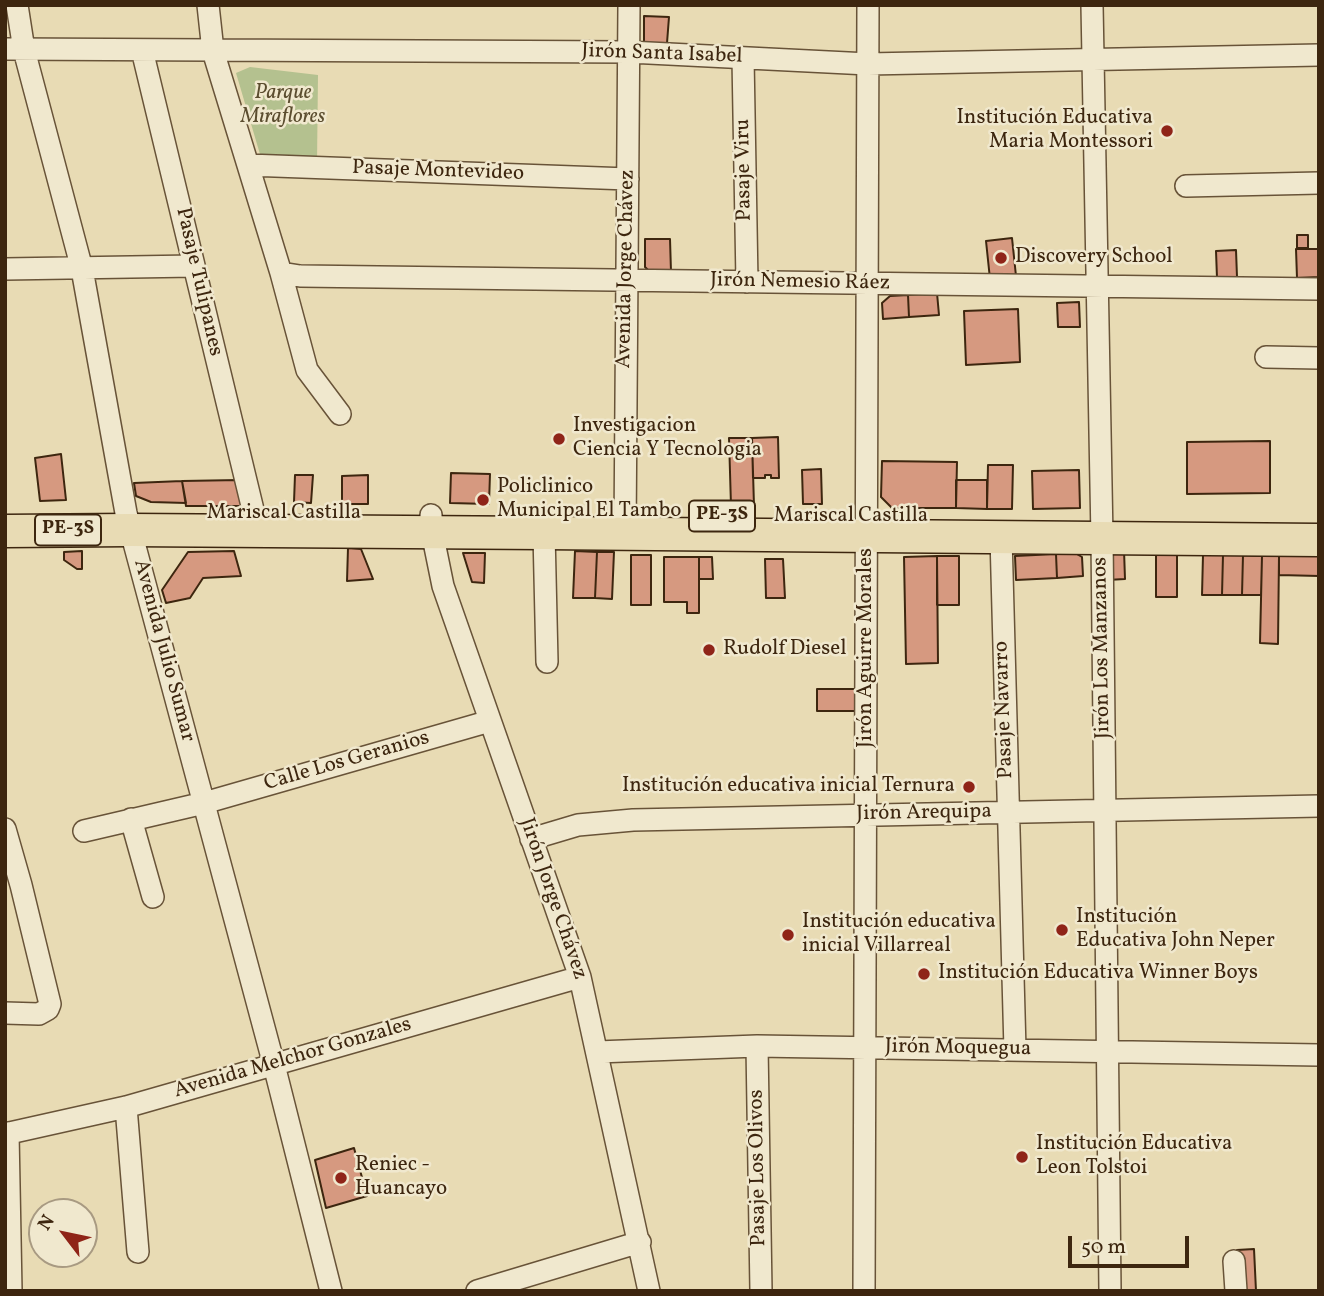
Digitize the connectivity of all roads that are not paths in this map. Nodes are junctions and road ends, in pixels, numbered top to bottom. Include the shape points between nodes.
1 (17, 5) edge
2 (208, 5) edge
3 (629, 5) edge
4 (868, 5) edge
5 (1092, 5) edge
6 (15, 50) edge
7 (142, 50) junction
8 (213, 51) junction
9 (629, 52) junction
10 (1319, 55) edge
11 (743, 58) junction
12 (1093, 60) junction
13 (868, 64) junction
14 (248, 165) junction
15 (628, 179) junction
16 (1319, 183) edge
17 (1186, 186) dead end
18 (194, 266) junction
19 (5, 269) edge
20 (82, 269) junction
21 (281, 273) junction
22 (627, 281) junction
23 (747, 282) junction
24 (868, 284) junction
25 (1097, 286) junction
26 (1319, 289) edge
27 (1266, 357) dead end
28 (1319, 358) edge
29 (340, 414) dead end
30 (5, 513) edge
31 (254, 514) junction
32 (1319, 519) edge
33 (128, 522) junction
34 (431, 524) junction
35 (625, 525) junction
36 (867, 526) junction
37 (1102, 528) junction
38 (5, 531) edge
39 (544, 533) junction
40 (1001, 537) junction
41 (1319, 540) edge
42 (547, 662) dead end
43 (490, 721) junction
44 (204, 803) junction
45 (1319, 806) edge
46 (1105, 810) junction
47 (1008, 812) junction
48 (866, 815) junction
49 (131, 819) junction
50 (5, 829) edge
51 (84, 831) dead end
52 (531, 839) junction
53 (13, 885) edge
54 (153, 897) dead end
55 (580, 977) junction
56 (5, 1013) edge
57 (757, 1046) junction
58 (865, 1048) junction
59 (1015, 1050) junction
60 (597, 1052) junction
61 (1107, 1052) junction
62 (1319, 1055) edge
63 (274, 1065) junction
64 (126, 1107) junction
65 (7, 1133) edge
66 (640, 1242) junction
67 (138, 1252) dead end
68 (1234, 1261) dead end
69 (8, 1267) edge
70 (11, 1291) edge
71 (331, 1291) edge
72 (477, 1291) edge
73 (649, 1291) edge
74 (761, 1291) edge
75 (864, 1291) edge
76 (1110, 1291) edge
77 (1236, 1291) edge

1 - 6 street, Avenida Julio Sumar
2 - 8 street
3 - 9 street, Avenida Jorge Chávez
4 - 13 street, Jirón Aguirre Morales
5 - 12 street, Jirón Los Manzanos
6 - 7 street, Jirón Santa Isabel
6 - 20 street, Avenida Julio Sumar
7 - 8 street, Jirón Santa Isabel
7 - 18 street, Pasaje Tulipanes
8 - 9 street, Jirón Santa Isabel
8 - 14 street
9 - 11 street, Jirón Santa Isabel
9 - 15 street, Avenida Jorge Chávez
10 - 12 street, Jirón Santa Isabel
11 - 13 street, Jirón Santa Isabel
11 - 23 street, Pasaje Viru
12 - 13 street, Jirón Santa Isabel
12 - 25 street, Jirón Los Manzanos
13 - 24 street, Jirón Aguirre Morales
14 - 15 street, Pasaje Montevideo
14 - 21 street
15 - 22 street, Avenida Jorge Chávez
16 - 17 street
18 - 20 street
18 - 31 street, Pasaje Tulipanes
19 - 20 street
20 - 33 street, Avenida Julio Sumar
21 - 22 street, Jirón Nemesio Ráez
21 - 29 street via 307,370
22 - 23 street, Jirón Nemesio Ráez
22 - 35 street, Avenida Jorge Chávez
23 - 24 street, Jirón Nemesio Ráez
24 - 25 street, Jirón Nemesio Ráez
24 - 36 street, Jirón Aguirre Morales
25 - 26 street, Jirón Nemesio Ráez
25 - 37 street, Jirón Los Manzanos
27 - 28 street
30 - 33 highway, Mariscal Castilla / PE-3S
31 - 33 highway, Mariscal Castilla / PE-3S
31 - 34 highway, Mariscal Castilla / PE-3S
32 - 37 highway, Mariscal Castilla / PE-3S
33 - 34 highway, Mariscal Castilla / PE-3S
33 - 38 highway, PE-3S
33 - 44 street, Avenida Julio Sumar
34 - 35 highway, Mariscal Castilla / PE-3S
34 - 39 highway, Mariscal Castilla / PE-3S
34 - 43 street, Jirón Jorge Chávez via 443,586
35 - 36 highway, Mariscal Castilla / PE-3S
35 - 39 highway, Mariscal Castilla / PE-3S
36 - 37 highway, Mariscal Castilla / PE-3S
36 - 40 highway, Mariscal Castilla / PE-3S
36 - 48 street, Jirón Aguirre Morales
37 - 40 highway, Mariscal Castilla / PE-3S
37 - 41 highway, Mariscal Castilla / PE-3S
37 - 46 street, Jirón Los Manzanos
39 - 42 street
40 - 47 street, Pasaje Navarro
43 - 44 street, Calle Los Geranios
43 - 52 street, Jirón Jorge Chávez
44 - 49 street, Calle Los Geranios
44 - 63 street, Avenida Julio Sumar
45 - 46 street, Jirón Arequipa
46 - 47 street, Jirón Arequipa
46 - 61 street, Jirón Los Manzanos
47 - 48 street, Jirón Arequipa
47 - 59 street, Pasaje Navarro
48 - 52 street, Jirón Arequipa via 633,820 578,825
48 - 58 street, Jirón Aguirre Morales
49 - 51 street, Calle Los Geranios
49 - 54 street
50 - 53 street
52 - 55 street, Jirón Jorge Chávez
53 - 56 street via 50,1004 39,1014
55 - 60 street, Jirón Jorge Chávez
55 - 63 street, Avenida Melchor Gonzales
57 - 58 street, Jirón Moquegua
57 - 60 street, Jirón Moquegua
57 - 74 street, Pasaje Los Olivos
58 - 59 street, Jirón Moquegua
58 - 75 street, Jirón Aguirre Morales
59 - 61 street, Jirón Moquegua
60 - 66 street, Jirón Jorge Chávez
61 - 62 street, Jirón Moquegua
61 - 76 street, Jirón Los Manzanos
63 - 64 street, Avenida Melchor Gonzales
63 - 71 street, Avenida Julio Sumar
64 - 65 street, Avenida Melchor Gonzales
64 - 67 street
65 - 69 street
66 - 72 street
66 - 73 street, Jirón Jorge Chávez
68 - 77 street
69 - 70 street

